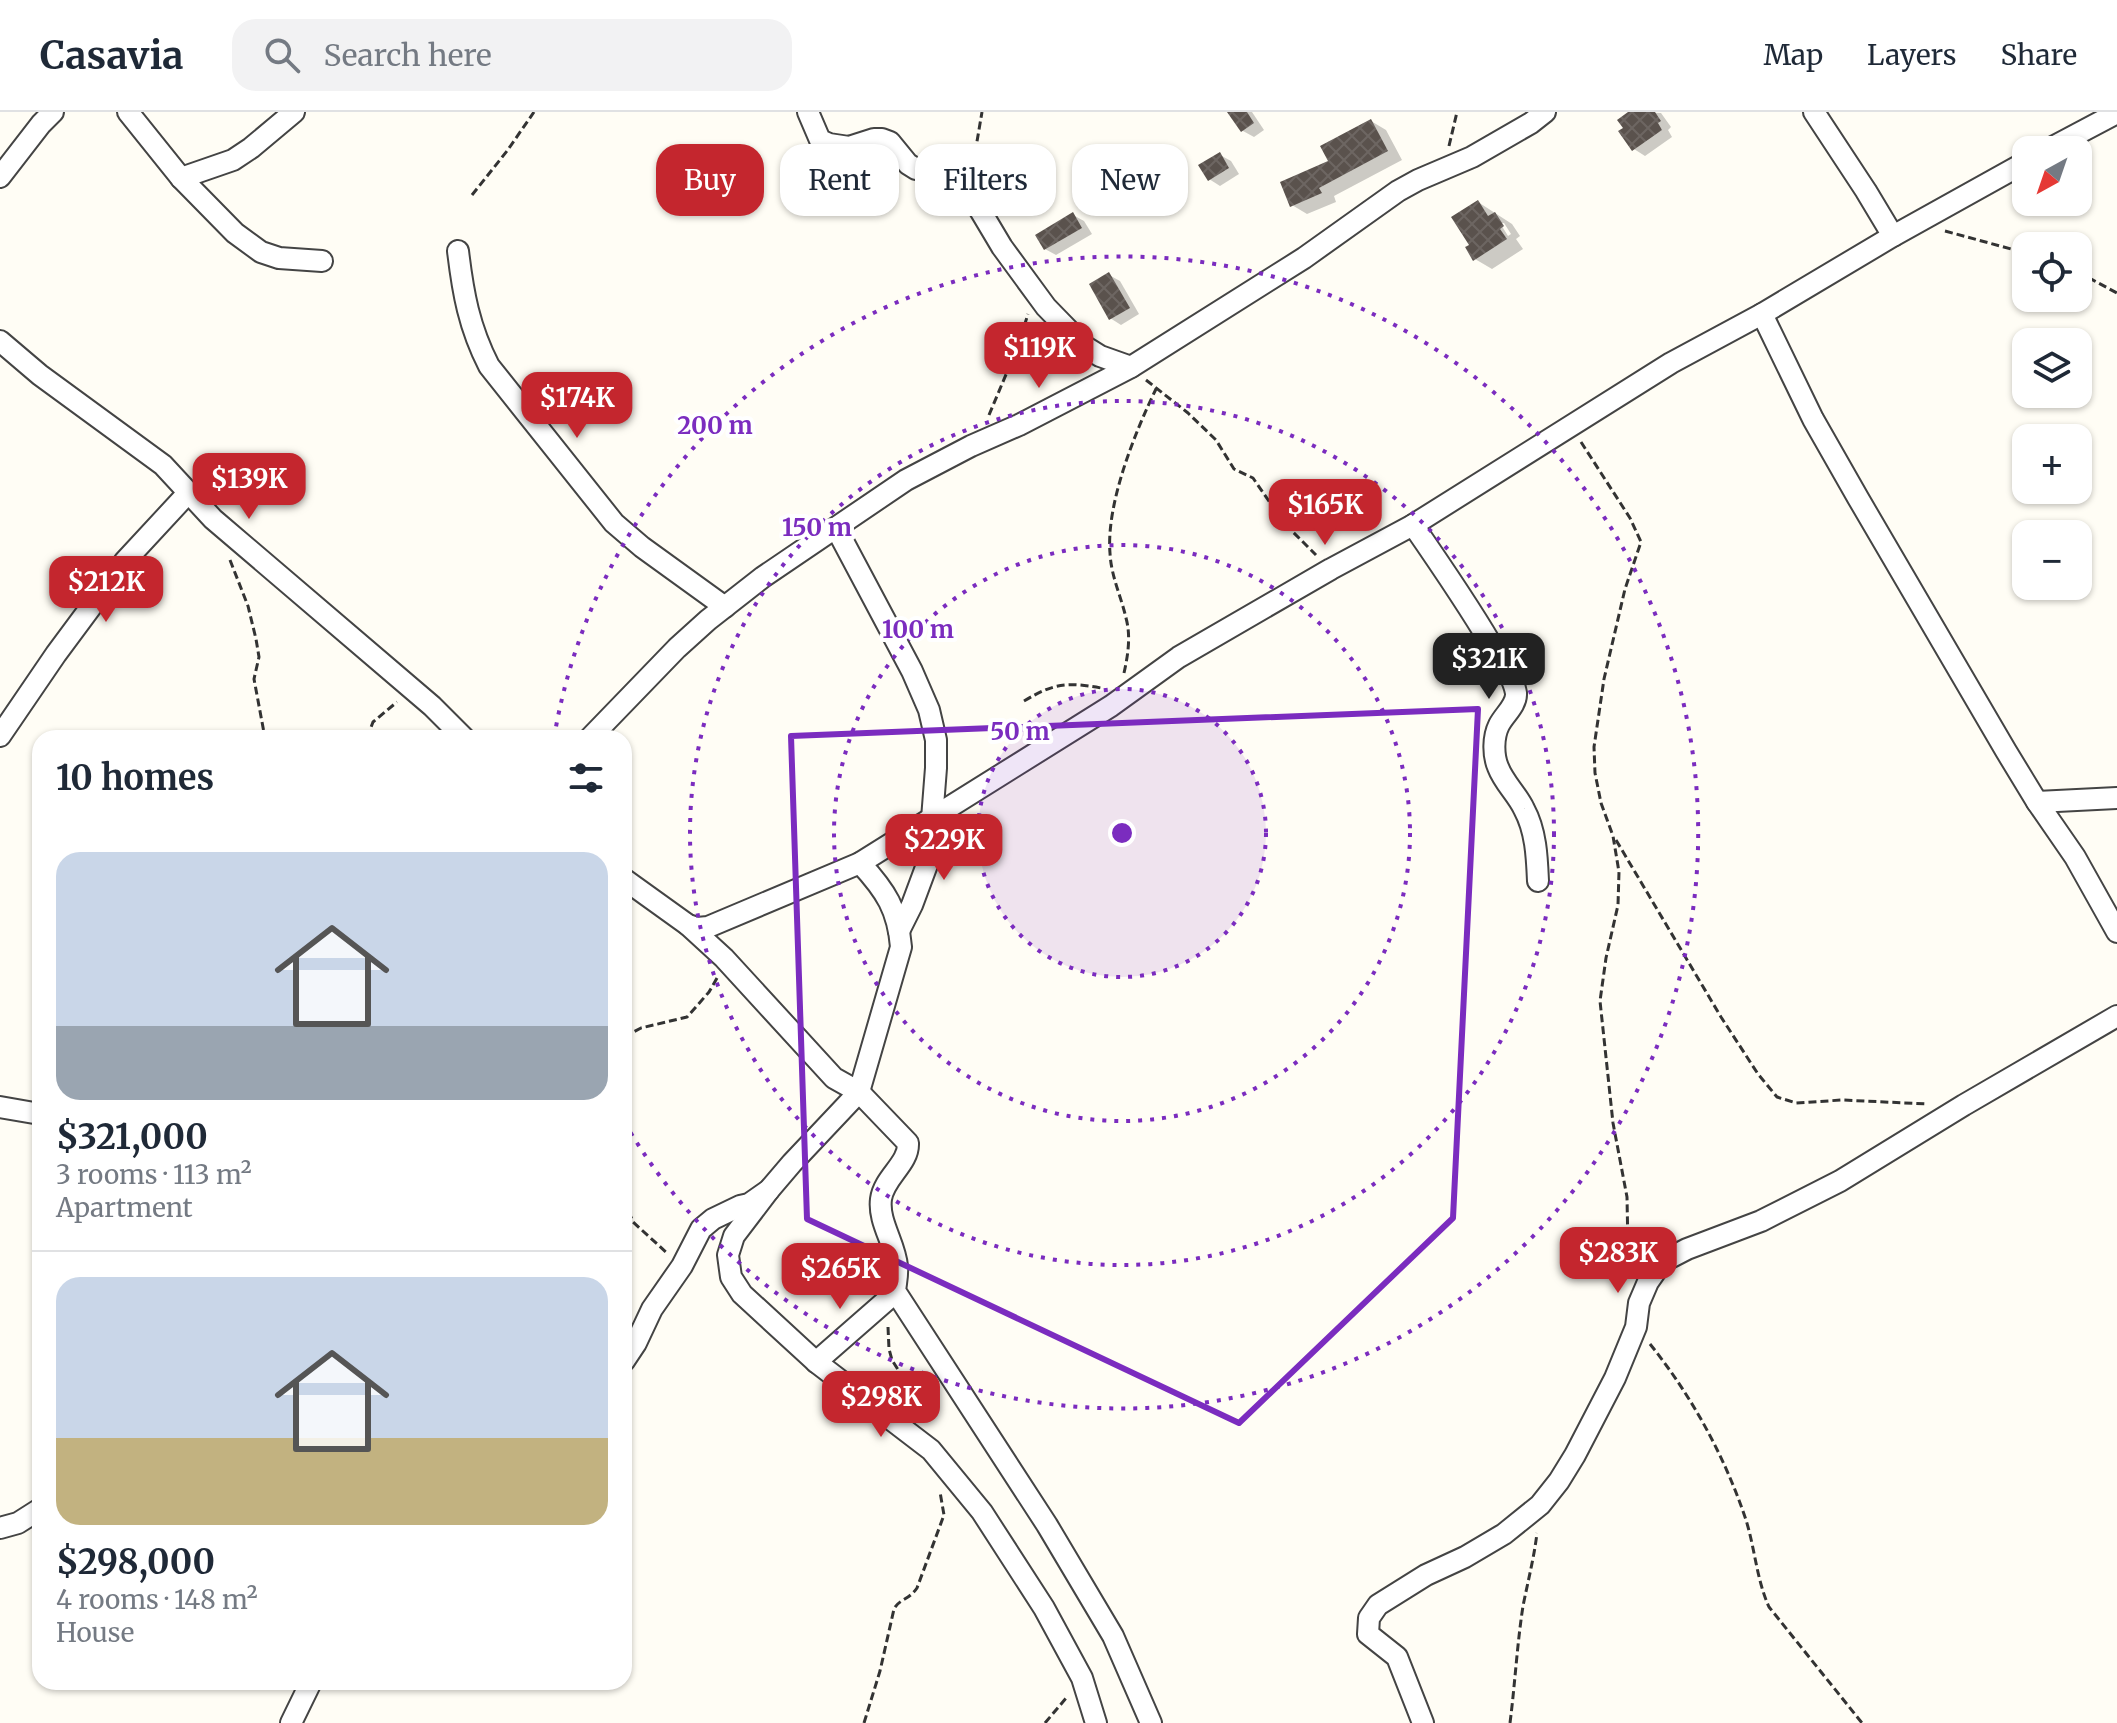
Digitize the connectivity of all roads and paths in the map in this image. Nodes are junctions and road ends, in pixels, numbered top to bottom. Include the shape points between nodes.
1 (53, 112) edge
2 (128, 112) edge
3 (294, 112) edge
4 (534, 112) edge
5 (808, 112) edge
6 (982, 112) edge
7 (1457, 112) edge
8 (1545, 112) edge
9 (1814, 112) edge
10 (2117, 113) edge
11 (2073, 136) edge
12 (976, 144) edge
13 (915, 168) edge
14 (1443, 169) junction
15 (2012, 170) edge
16 (0, 177) edge
17 (181, 178) junction
18 (472, 195) dead end
19 (983, 216) edge
20 (1945, 232) dead end
21 (1893, 236) junction
22 (2012, 249) edge
23 (458, 251) dead end
24 (322, 261) dead end
25 (2092, 280) edge
26 (2117, 293) edge
27 (1036, 295) junction
28 (1762, 314) junction
29 (0, 341) edge
30 (1131, 367) junction
31 (1156, 389) junction
32 (987, 419) dead end
33 (1570, 425) junction
34 (188, 493) junction
35 (213, 519) junction
36 (1413, 525) junction
37 (836, 528) junction
38 (1331, 569) junction
39 (725, 607) junction
40 (413, 690) junction
41 (1116, 697) junction
42 (1024, 701) dead end
43 (21, 705) junction
44 (0, 714) edge
45 (264, 730) edge
46 (370, 730) edge
47 (456, 730) edge
48 (598, 730) edge
49 (0, 736) edge
50 (2117, 798) edge
51 (2037, 802) junction
52 (936, 816) junction
53 (1613, 836) junction
54 (860, 863) junction
55 (1538, 881) dead end
56 (632, 885) edge
57 (688, 925) junction
58 (899, 931) junction
59 (2117, 932) edge
60 (724, 958) junction
61 (2117, 1016) edge
62 (632, 1033) edge
63 (859, 1092) junction
64 (1964, 1105) junction
65 (0, 1107) edge
66 (32, 1113) edge
67 (769, 1190) junction
68 (632, 1220) edge
69 (682, 1266) junction
70 (1633, 1272) dead end
71 (891, 1295) junction
72 (1636, 1327) junction
73 (632, 1349) edge
74 (816, 1362) junction
75 (931, 1450) junction
76 (939, 1489) dead end
77 (1540, 1505) junction
78 (32, 1514) edge
79 (0, 1528) edge
80 (1082, 1678) junction
81 (307, 1690) edge
82 (291, 1723) edge
83 (864, 1723) edge
84 (1045, 1723) edge
85 (1096, 1723) edge
86 (1151, 1723) edge
87 (1423, 1723) edge
88 (1510, 1723) edge
89 (1862, 1723) edge

1 - 16 street
2 - 17 street
3 - 17 street via 233,160
4 - 18 path
5 - 13 street via 820,140 849,147 882,139
6 - 12 path
7 - 14 path
8 - 14 street
9 - 21 street
10 - 11 street
14 - 30 street via 1398,191 1304,258
15 - 21 street
17 - 24 street via 261,252
19 - 27 street
20 - 22 path
21 - 28 street
23 - 39 street via 475,340 489,366 614,523
25 - 26 path
27 - 30 street via 1084,346
27 - 32 path
28 - 33 street
28 - 51 street via 1813,419
29 - 34 street via 163,465
30 - 31 path
30 - 37 street via 906,480
31 - 38 path via 1216,440 1234,469 1253,478 1284,523
31 - 41 path via 1130,450 1109,531 1129,651
33 - 36 street
33 - 53 path via 1641,542 1604,679 1594,747 1601,803
34 - 35 street
34 - 43 street via 125,561
35 - 40 street
35 - 45 path via 256,639 254,679
36 - 38 street
36 - 55 street via 1461,594 1515,690 1494,746 1497,766 1531,828
37 - 39 street
37 - 52 street via 929,710 936,740
38 - 41 street
39 - 48 street
40 - 46 path
40 - 47 street
41 - 42 path via 1102,688 1071,683
41 - 52 street
43 - 44 street
43 - 49 street
50 - 51 street
51 - 59 street
52 - 54 street
52 - 58 street via 928,862
53 - 64 path via 1721,1017 1777,1097 1796,1103
53 - 70 path via 1618,905 1600,1001
54 - 57 street via 708,927
54 - 58 street via 893,908
56 - 57 street
57 - 60 street
58 - 63 street via 901,947
60 - 62 path via 709,992 687,1017
60 - 63 street via 834,1078
61 - 64 street
63 - 67 street
63 - 71 street via 908,1145 880,1203 898,1269
64 - 72 street via 1802,1201 1662,1262 1639,1303
65 - 66 street
67 - 69 street via 705,1224
67 - 74 street via 734,1236 728,1255 731,1277 742,1294
68 - 69 path
69 - 73 street
71 - 74 street
71 - 75 path via 889,1349 928,1430
71 - 86 street via 1047,1525 1113,1636
72 - 77 street via 1589,1429
72 - 89 path via 1689,1398 1727,1472 1769,1607
74 - 75 street
75 - 80 street via 982,1512
76 - 83 path via 941,1525 917,1588 894,1609
77 - 87 street via 1504,1534 1378,1605 1369,1618 1368,1634 1397,1657
77 - 88 path
78 - 79 street
80 - 84 path
80 - 85 street
81 - 82 street

